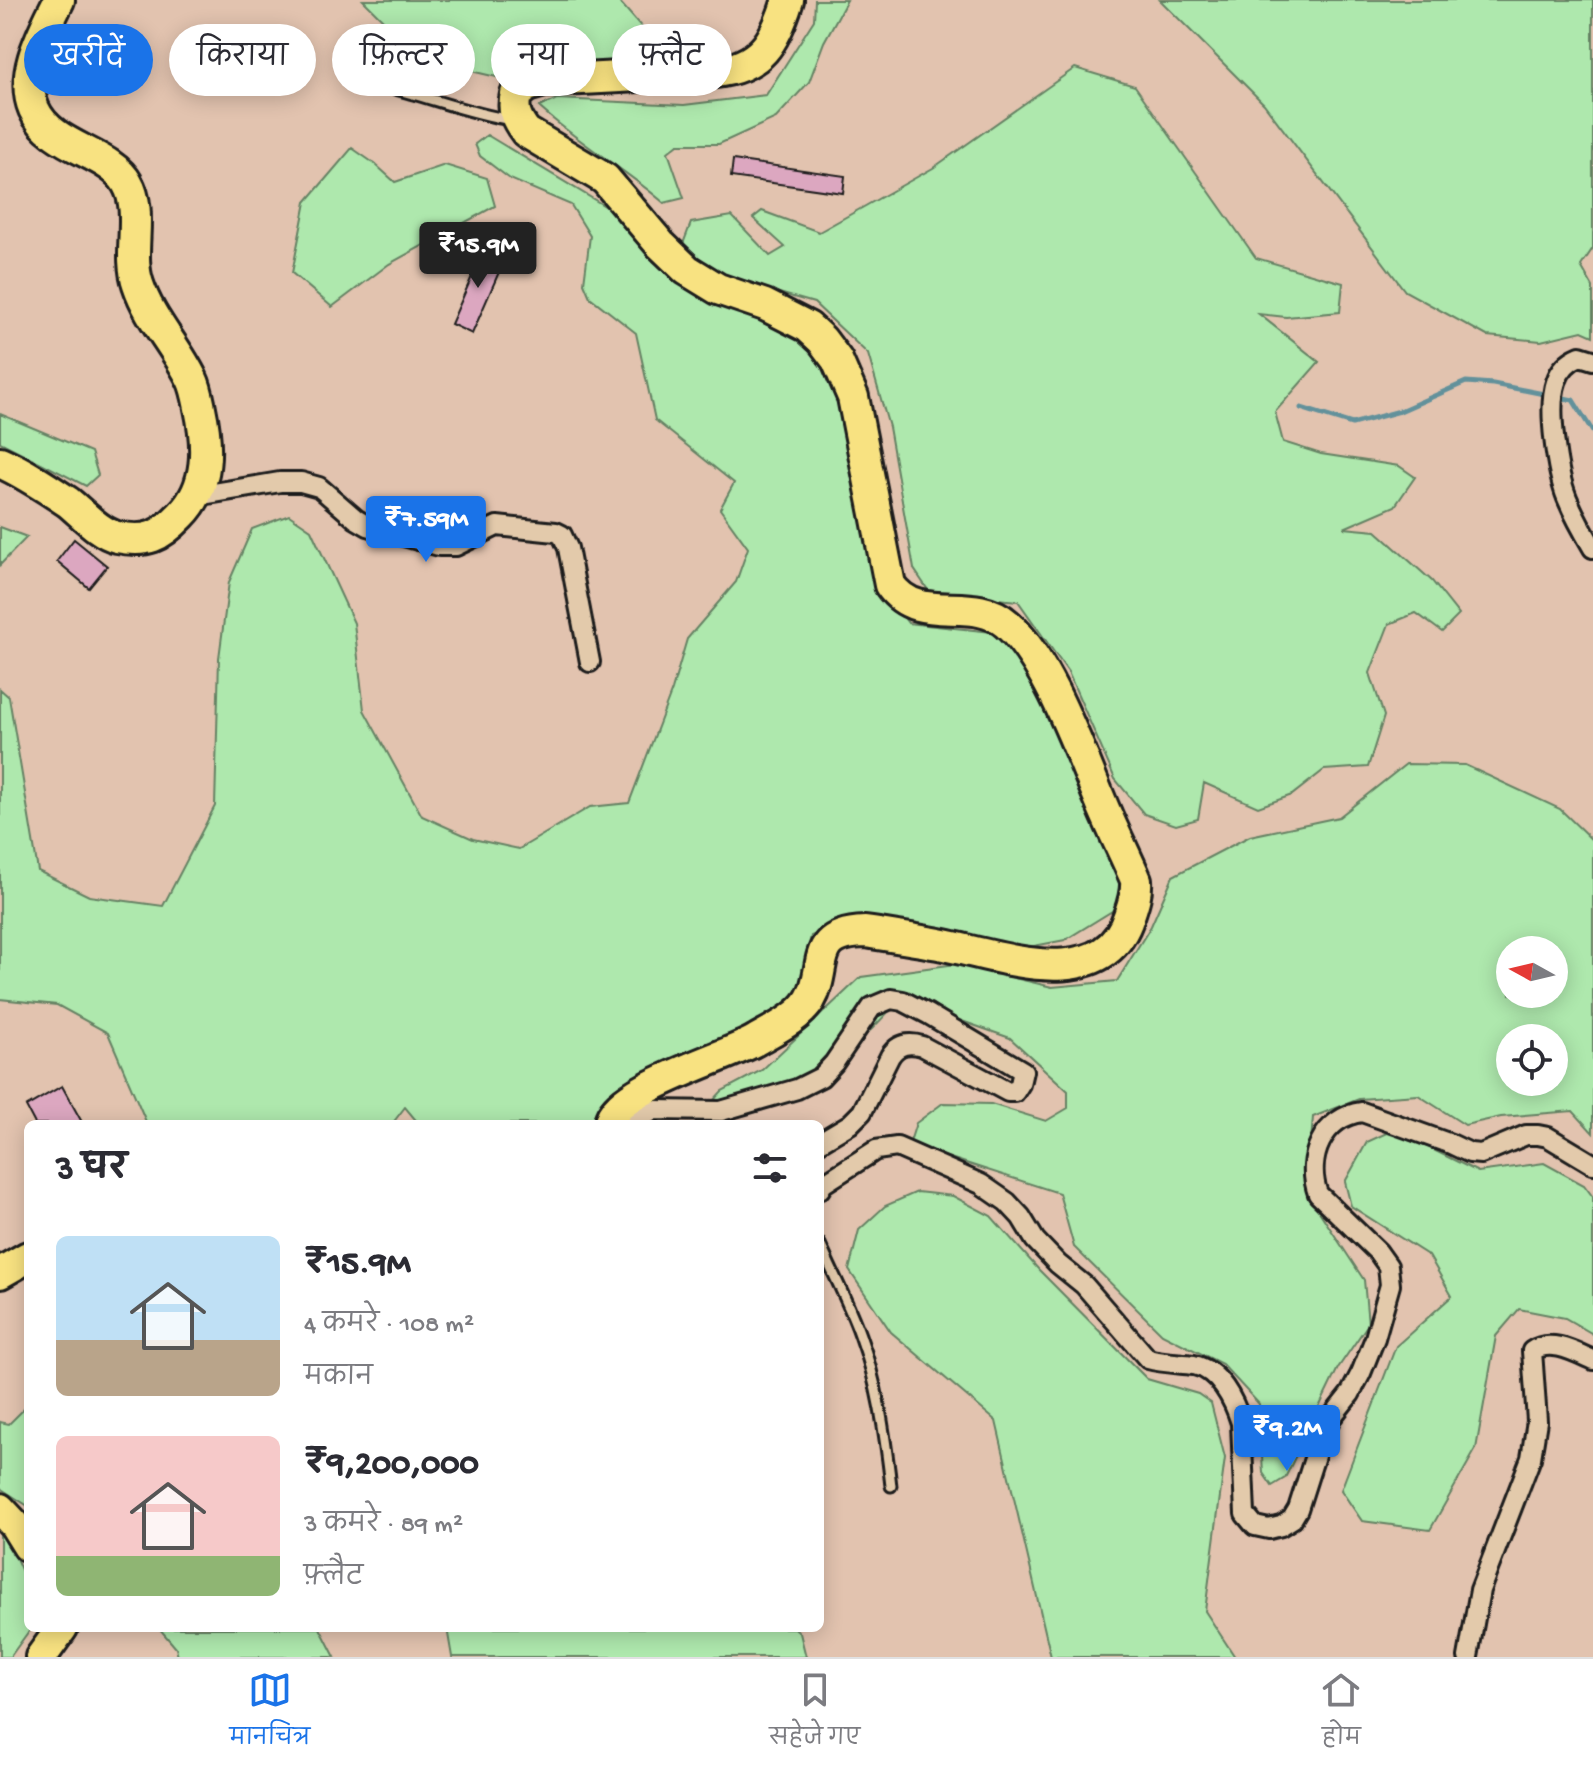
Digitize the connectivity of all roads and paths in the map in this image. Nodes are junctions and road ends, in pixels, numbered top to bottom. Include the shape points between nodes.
1 (59, 0) edge
2 (788, 0) edge
3 (419, 96) edge
4 (518, 121) junction
5 (1593, 360) edge
6 (0, 462) edge
7 (196, 496) junction
8 (1593, 548) edge
9 (590, 662) dead end
10 (610, 1120) edge
11 (638, 1120) edge
12 (824, 1140) edge
13 (1593, 1164) edge
14 (824, 1183) edge
15 (824, 1253) edge
16 (24, 1259) edge
17 (0, 1273) edge
18 (1593, 1360) edge
19 (891, 1486) dead end
20 (0, 1509) edge
21 (24, 1540) edge
22 (59, 1632) edge
23 (41, 1657) edge
24 (1468, 1657) edge

1 - 7 main road via 37,46 30,84 33,108 46,127 127,182 134,201 137,282 194,382 204,425 206,453
2 - 4 main road via 775,33 753,61 734,70 544,81 516,94
3 - 4 lane
4 - 10 main road via 526,132 605,179 687,270 808,327 822,340 853,397 890,585 909,605 991,614 1020,639 1062,709 1136,880 1125,928 1100,957 1017,963 865,932 837,939 820,956 814,992 800,1012 753,1042 627,1100
5 - 8 street via 1580,356 1564,366 1555,383 1553,413 1567,497
6 - 7 main road via 112,536 134,540 156,537
7 - 9 street via 301,482 319,487 368,526 439,546 456,546 497,526 556,532 568,548
11 - 12 street via 654,1110 721,1111 797,1089 821,1077 872,1007 891,999 928,1014 1023,1071 1015,1092 1008,1092 922,1046 903,1045 890,1056 862,1112
13 - 14 street via 1548,1137 1526,1135 1481,1154 1470,1153 1362,1112 1335,1122 1321,1137 1315,1162 1318,1194 1378,1252 1388,1266 1390,1285 1366,1361 1319,1443 1298,1509 1292,1519 1269,1529 1255,1526 1245,1514 1241,1423 1213,1374 1197,1366 1148,1359 1084,1285 1035,1240 1007,1202 981,1184 897,1147 876,1150
15 - 19 lane via 873,1377 885,1425
16 - 17 main road
18 - 24 street via 1548,1345 1532,1351 1537,1421 1531,1458 1480,1590
20 - 21 main road
22 - 23 main road

